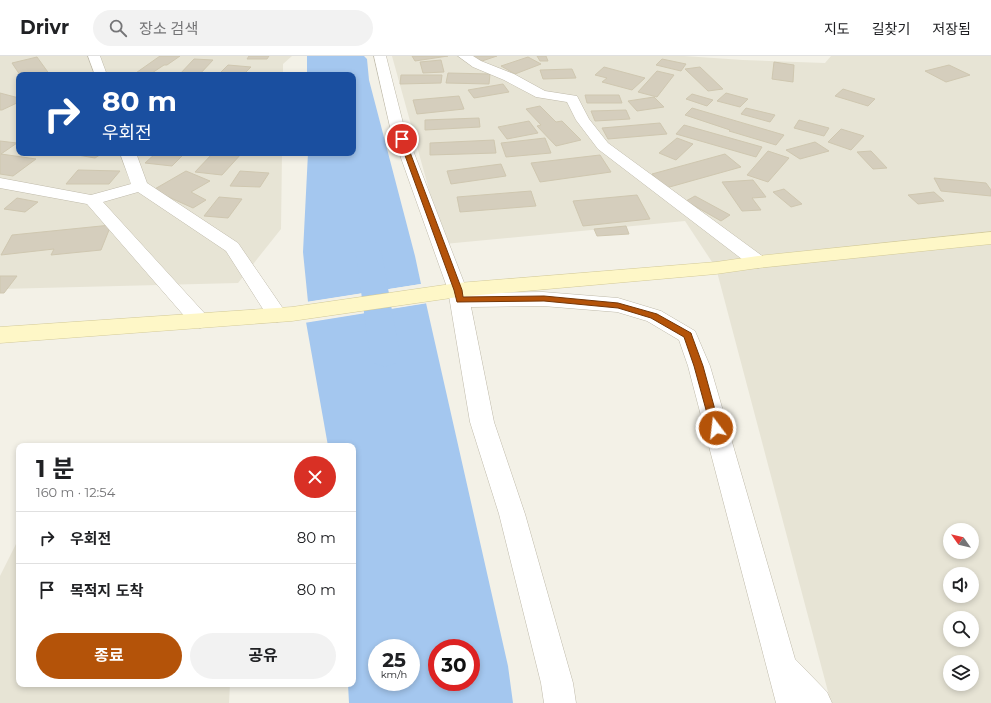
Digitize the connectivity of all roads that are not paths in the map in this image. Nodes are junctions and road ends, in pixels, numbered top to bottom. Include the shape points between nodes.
1 (94, 56) edge
2 (380, 56) edge
3 (464, 56) edge
4 (100, 72) edge
5 (129, 156) edge
6 (0, 183) edge
7 (140, 186) junction
8 (92, 200) junction
9 (991, 238) edge
10 (758, 262) junction
11 (453, 294) junction
12 (285, 314) junction
13 (200, 321) junction
14 (0, 335) edge
15 (783, 668) junction
16 (560, 703) edge
17 (792, 703) edge
18 (816, 703) edge

1 - 4 street
2 - 11 street via 397,127
3 - 10 street via 541,94 572,100 583,120 603,146
5 - 7 street
6 - 8 street
7 - 8 street
7 - 12 street via 232,247
8 - 13 street
9 - 10 main road
10 - 11 main road
11 - 12 main road
11 - 15 street via 618,305 654,316 688,336 699,366
11 - 16 street via 482,422 512,514 557,683
12 - 13 main road
13 - 14 main road
15 - 17 street
15 - 18 street

